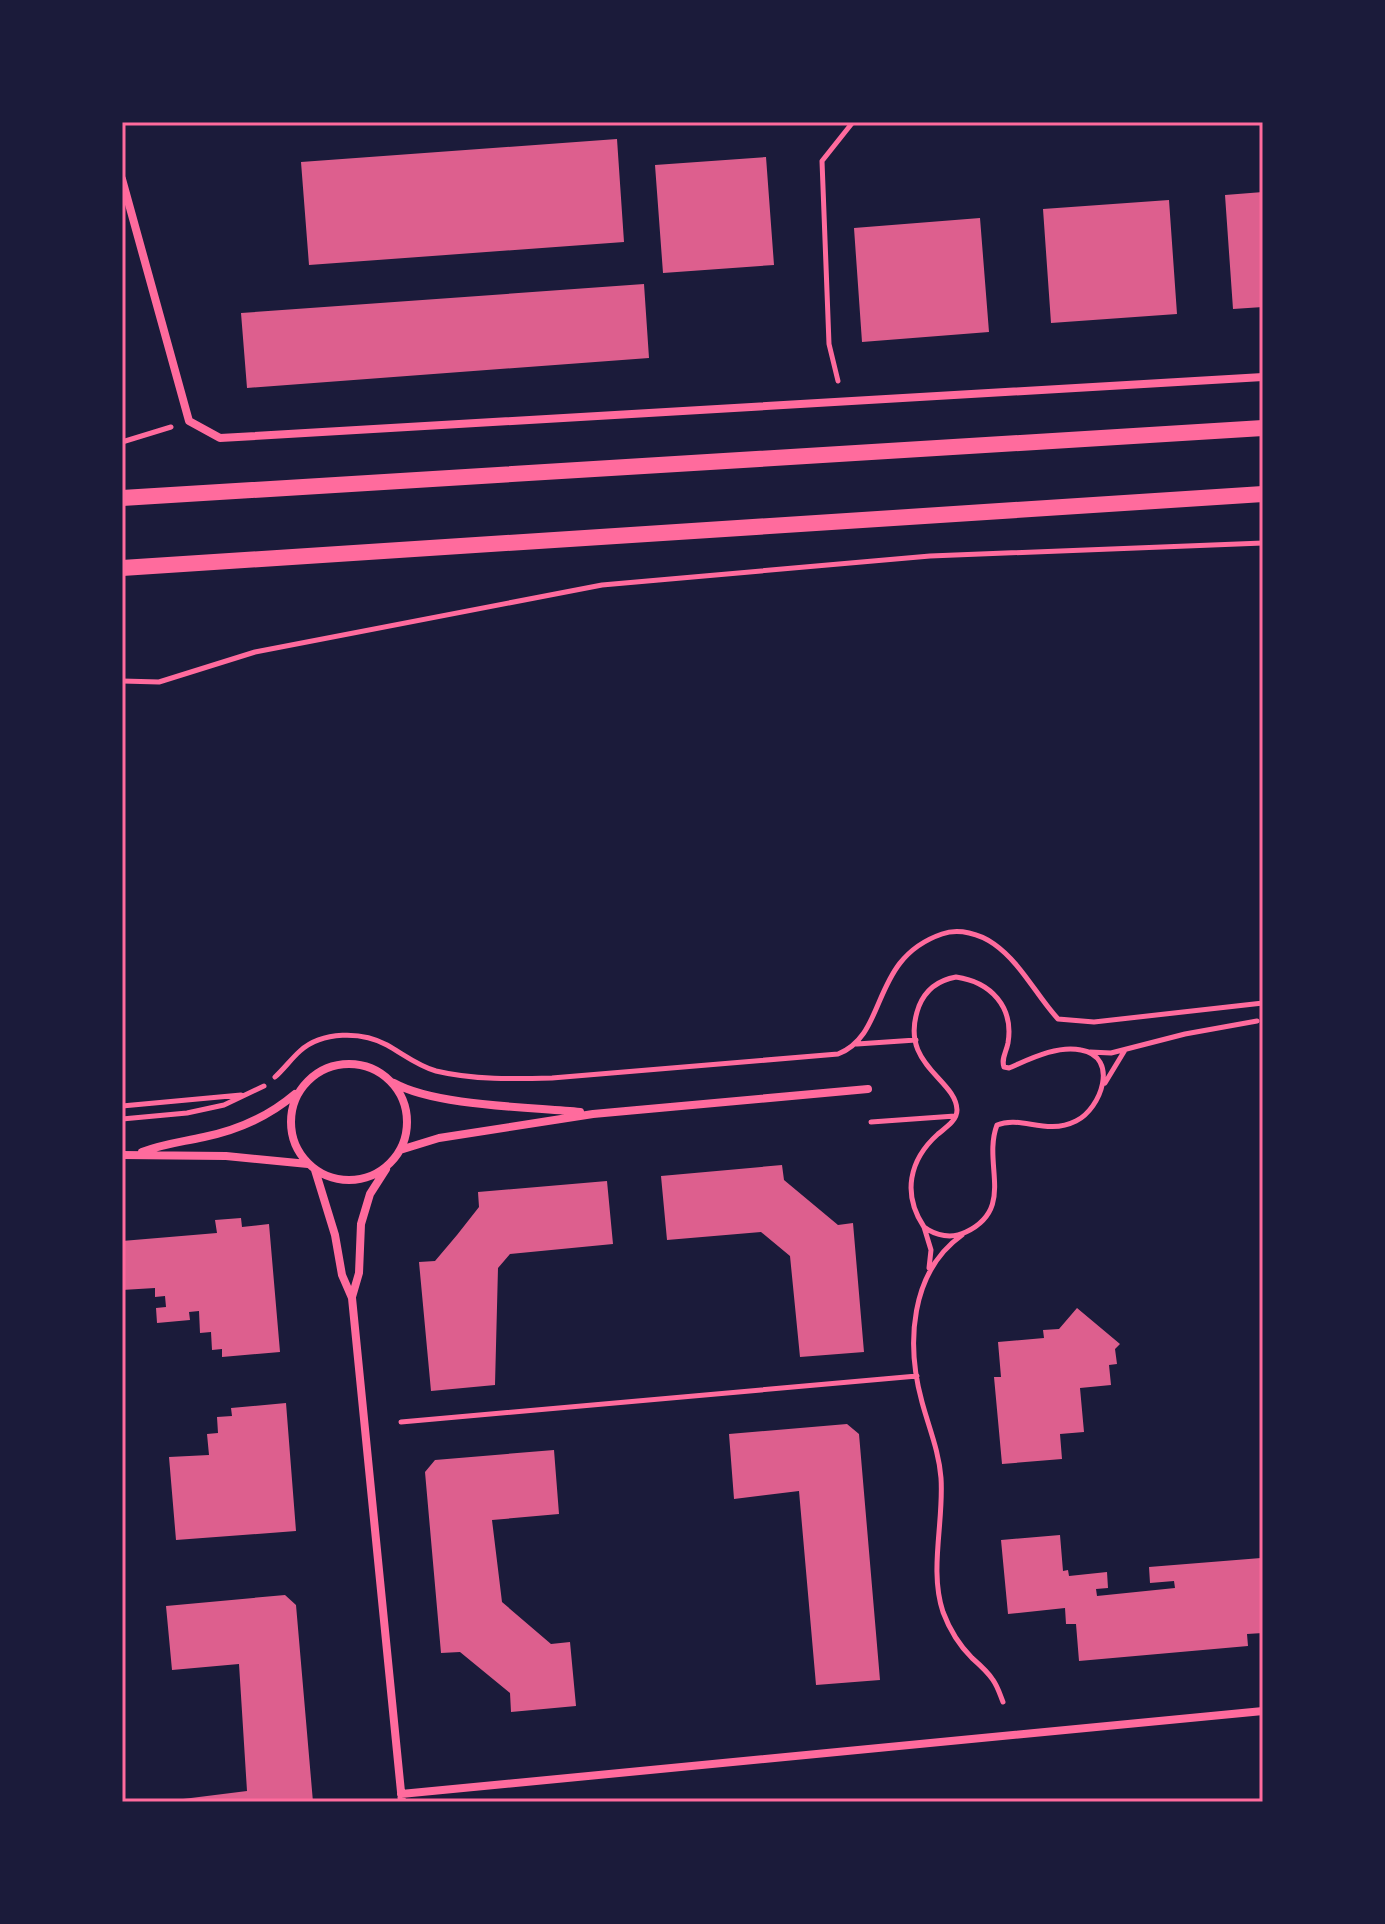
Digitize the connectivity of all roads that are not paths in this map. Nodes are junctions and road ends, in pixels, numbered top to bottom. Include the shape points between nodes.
1 (122, 179) edge
2 (1263, 377) edge
3 (1263, 428) edge
4 (1263, 494) edge
5 (122, 498) edge
6 (122, 568) edge
7 (392, 1082) junction
8 (868, 1089) dead end
9 (298, 1092) junction
10 (593, 1114) junction
11 (400, 1150) junction
12 (137, 1154) junction
13 (122, 1155) edge
14 (388, 1166) junction
15 (312, 1167) junction
16 (352, 1298) junction
17 (1263, 1711) edge
18 (402, 1798) edge

1 - 2 street via 189,421 220,438
3 - 5 main road
4 - 6 main road
7 - 9 street via 369,1067 342,1063 317,1073
7 - 10 street via 438,1097
7 - 11 street via 407,1115
8 - 10 street
9 - 12 street via 241,1127
9 - 15 street via 290,1130
10 - 11 street via 439,1138
11 - 14 street
12 - 13 street
12 - 15 street via 226,1156
14 - 15 street via 352,1180
14 - 16 street via 370,1194 361,1224
15 - 16 street
16 - 18 street
17 - 18 street

